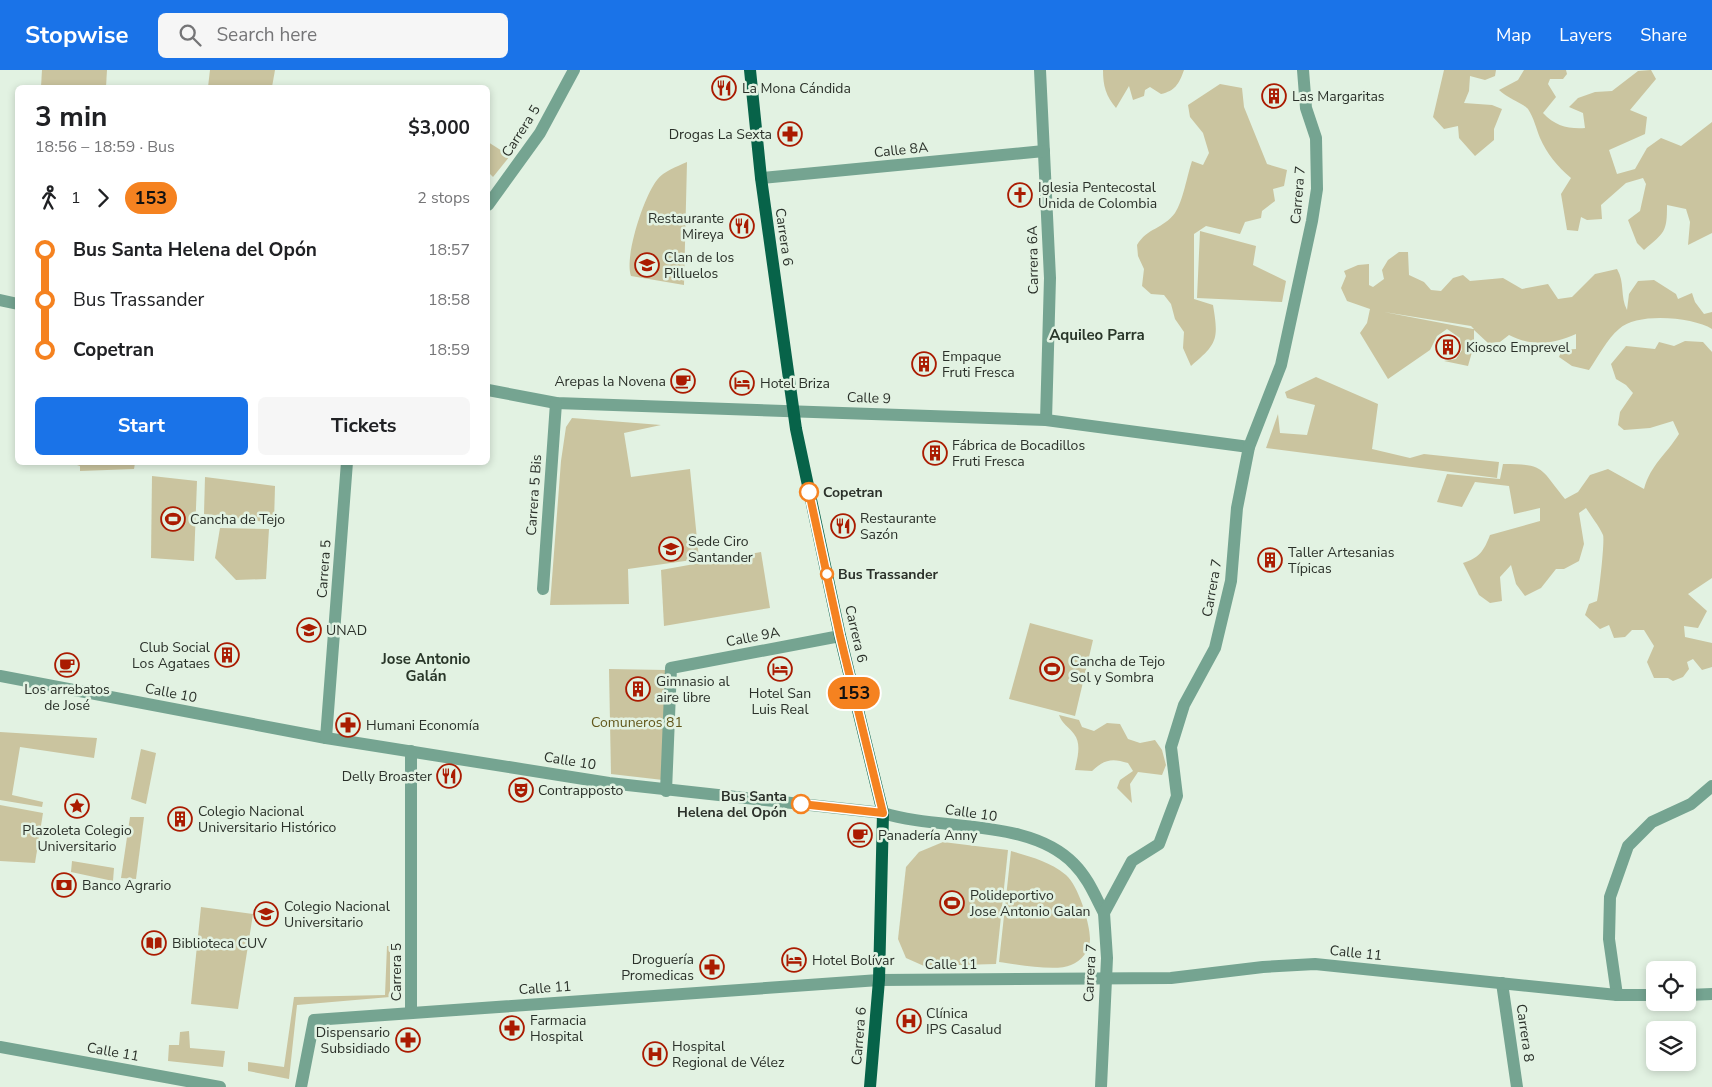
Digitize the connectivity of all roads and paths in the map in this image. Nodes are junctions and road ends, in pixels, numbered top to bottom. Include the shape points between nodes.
1 (574, 70) edge
2 (750, 70) edge
3 (1040, 70) edge
4 (1303, 70) edge
5 (1044, 151) junction
6 (761, 178) junction
7 (490, 202) edge
8 (0, 300) edge
9 (15, 303) edge
10 (490, 390) edge
11 (556, 403) junction
12 (793, 410) junction
13 (1046, 420) junction
14 (1249, 447) junction
15 (347, 465) edge
16 (543, 589) dead end
17 (840, 636) junction
18 (0, 676) edge
19 (326, 738) junction
20 (411, 751) junction
21 (1712, 786) edge
22 (666, 791) junction
23 (883, 813) junction
24 (1104, 913) junction
25 (1105, 979) junction
26 (879, 980) junction
27 (1502, 983) junction
28 (1712, 994) edge
29 (1617, 995) junction
30 (1646, 995) edge
31 (1696, 995) edge
32 (411, 1013) junction
33 (0, 1047) edge
34 (220, 1087) edge
35 (301, 1087) edge
36 (870, 1087) edge
37 (1101, 1087) edge
38 (1517, 1087) edge

1 - 7 street, Carrera 5 via 540,133
2 - 6 main road, Carrera 6
3 - 5 street, Carrera 6A
4 - 14 street, Carrera 7 via 1306,108 1316,138 1317,189 1281,365
5 - 6 street, Calle 8A
5 - 13 street, Carrera 6A via 1050,278
6 - 12 main road, Carrera 6
8 - 9 street
10 - 11 street, Calle 9
11 - 12 street, Calle 9
11 - 16 street, Carrera 5 Bis
12 - 13 street, Calle 9
12 - 17 main road, Carrera 6
13 - 14 street, Calle 9
14 - 24 street, Carrera 7 via 1237,508 1231,581 1215,648 1184,705 1171,747 1177,796 1159,844 1132,861
15 - 19 street, Carrera 5
17 - 22 street, Calle 9A via 671,668
17 - 23 main road, Carrera 6
18 - 19 street, Calle 10
19 - 20 street, Calle 10
20 - 22 street, Calle 10
20 - 32 street, Carrera 5
21 - 29 street via 1691,804 1652,822 1628,846 1610,897 1610,939
22 - 23 street, Calle 10
23 - 24 street, Calle 10 via 904,819 1005,832 1055,849 1074,863 1087,879
23 - 26 main road, Carrera 6
24 - 25 street, Carrera 7 via 1107,937
25 - 26 street, Calle 11
25 - 27 street, Calle 11 via 1171,978 1315,964
25 - 37 street, Carrera 7
26 - 32 street, Calle 11
26 - 36 main road, Carrera 6
27 - 29 street, Calle 11
27 - 38 street, Carrera 8
28 - 31 street
29 - 30 street, Calle 11
32 - 35 street, Calle 11 via 314,1020
33 - 34 street, Calle 11

